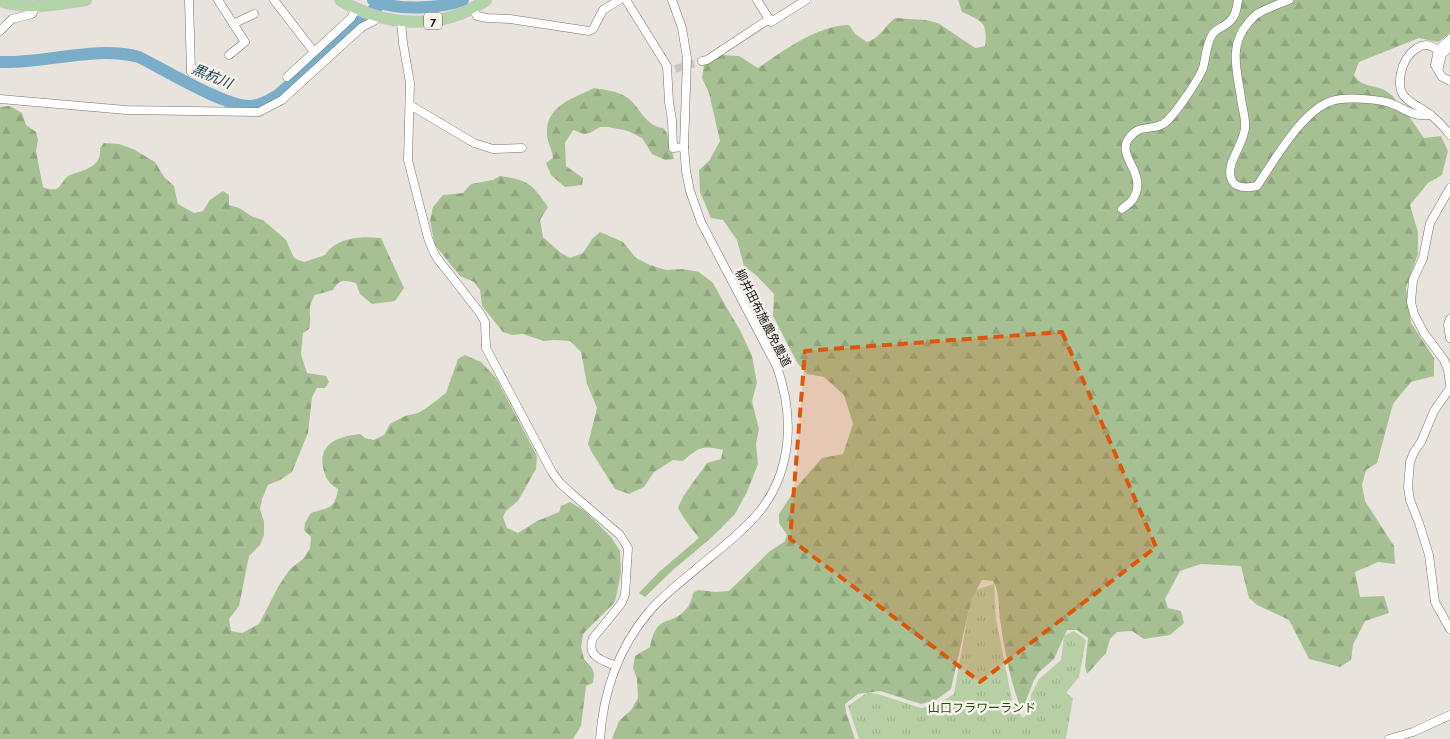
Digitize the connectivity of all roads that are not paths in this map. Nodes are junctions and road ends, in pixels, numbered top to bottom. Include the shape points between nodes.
1 (86, 0) edge
2 (189, 0) edge
3 (218, 0) edge
4 (274, 0) edge
5 (340, 0) edge
6 (618, 0) edge
7 (626, 0) edge
8 (672, 0) edge
9 (758, 0) edge
10 (806, 0) edge
11 (1238, 0) edge
12 (1289, 0) edge
13 (0, 1) edge
14 (484, 1) edge
15 (36, 6) junction
16 (473, 9) junction
17 (359, 10) junction
18 (254, 14) dead end
19 (376, 17) junction
20 (769, 19) junction
21 (401, 21) junction
22 (233, 24) junction
23 (0, 31) edge
24 (1450, 39) edge
25 (1450, 48) edge
26 (1438, 50) junction
27 (314, 52) junction
28 (229, 55) dead end
29 (702, 61) tunnel mouth
30 (192, 72) dead end
31 (1439, 72) junction
32 (287, 77) dead end
33 (1450, 81) edge
34 (0, 100) edge
35 (410, 105) junction
36 (1430, 115) junction
37 (1450, 135) edge
38 (684, 147) junction
39 (522, 148) dead end
40 (1450, 188) edge
41 (1122, 209) dead end
42 (1450, 319) edge
43 (1450, 338) edge
44 (1450, 384) edge
45 (1449, 391) edge
46 (1450, 629) edge
47 (616, 666) junction
48 (1450, 715) edge
49 (600, 739) edge
50 (1389, 739) edge

1 - 15 main road
2 - 30 street
3 - 22 street
4 - 27 street
5 - 17 main road, 7
6 - 16 street via 603,10 589,32 477,16
7 - 38 street via 672,70 669,102 672,140 674,148
8 - 38 street, 柳井田布施農免農道 via 688,58
9 - 20 street
10 - 20 street via 771,22
11 - 41 street via 1231,21 1213,33 1202,70 1178,109 1163,124 1134,131 1127,141 1125,150 1138,181 1133,199
12 - 36 street via 1256,14 1237,40 1236,64 1245,127 1241,145 1230,164 1231,179 1236,185 1257,186 1310,113 1330,101 1386,102 1416,115
13 - 15 main road
14 - 16 main road, 7
15 - 23 street via 32,14 12,19
16 - 21 main road, 7 via 441,20
17 - 19 main road, 7
17 - 27 street
18 - 22 street
19 - 21 main road, 7
19 - 34 street via 282,100 259,112 126,110
20 - 29 street
21 - 35 street
22 - 28 street via 245,42
24 - 26 street
25 - 31 street via 1442,54
26 - 31 street via 1435,65
26 - 36 street via 1419,46 1408,55 1400,76 1406,101
27 - 32 street
31 - 33 street
35 - 39 street via 474,143 493,149
35 - 47 street via 408,160 432,251 480,313 486,348 552,472 626,542 625,595 591,644 594,655
36 - 37 street
38 - 47 street, 柳井田布施農免農道 via 690,191 698,215 782,382 788,411 788,446 780,476 761,510 648,613
40 - 44 street via 1430,223 1423,258 1412,280 1411,302 1424,333 1444,360
42 - 43 street
45 - 46 street via 1434,411 1414,452 1408,487 1429,555 1435,602
47 - 49 street, 柳井田布施農免農道 via 604,703
48 - 50 street

